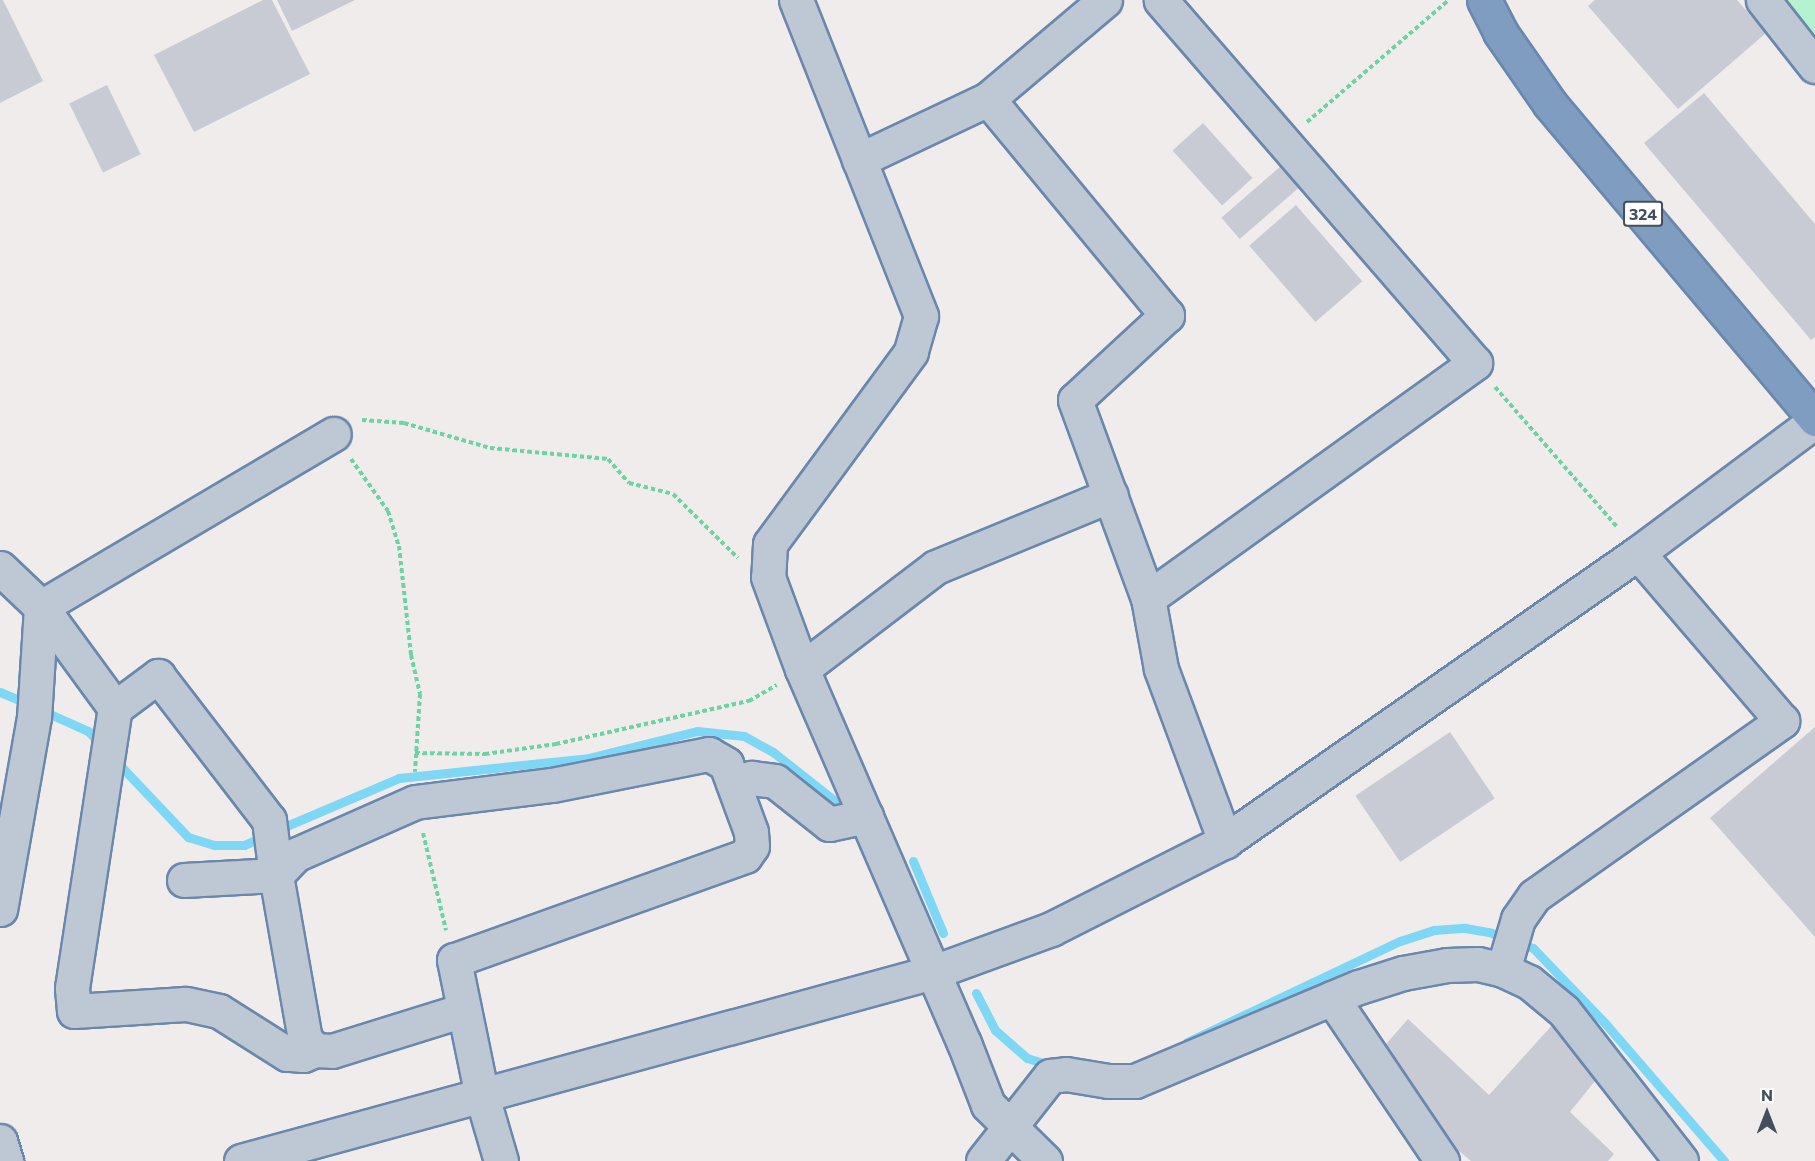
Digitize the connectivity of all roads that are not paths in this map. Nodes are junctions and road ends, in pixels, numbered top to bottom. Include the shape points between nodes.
1 (796, 0) edge
2 (1105, 0) edge
3 (1161, 0) edge
4 (1484, 0) edge
5 (1763, 0) edge
6 (1815, 66) edge
7 (988, 99) junction
8 (859, 159) junction
9 (1815, 420) edge
10 (334, 434) road end
11 (1111, 495) junction
12 (1638, 553) junction
13 (0, 568) edge
14 (1148, 598) junction
15 (41, 607) junction
16 (802, 669) junction
17 (111, 733) junction
18 (733, 783) junction
19 (866, 816) junction
20 (1225, 841) junction
21 (274, 864) junction
22 (184, 880) dead end
23 (0, 909) edge
24 (1509, 950) junction
25 (933, 972) junction
26 (1332, 998) junction
27 (464, 1010) junction
28 (315, 1050) junction
29 (482, 1096) junction
30 (1008, 1127) junction
31 (0, 1142) edge
32 (6, 1161) edge
33 (241, 1161) edge
34 (501, 1161) edge
35 (983, 1161) edge
36 (1045, 1161) edge
37 (1442, 1161) edge
38 (1681, 1161) edge

1 - 8 street
2 - 7 street
3 - 14 street via 1475,363
4 - 9 highway, 324 via 1500,32 1550,104
5 - 6 street
7 - 8 street
7 - 11 street via 1167,315 1075,400
8 - 16 street via 921,316 911,352 770,544 768,577
9 - 12 street
10 - 15 street
11 - 14 street
11 - 16 street via 936,567
12 - 20 street
12 - 24 street via 1782,721 1534,896 1518,919
13 - 15 street
14 - 20 street via 1161,669
15 - 17 street
15 - 23 street via 34,717
16 - 19 street
17 - 21 street via 158,676 269,820
17 - 28 street via 72,988 74,1011 185,1004 219,1011 287,1054 303,1055
18 - 19 street via 751,778 775,781 829,824
18 - 21 street via 726,764 709,754 552,785 416,802
18 - 27 street via 751,832 752,846 745,856 454,960
19 - 25 street
20 - 25 street via 1051,929
21 - 22 street
21 - 28 street via 305,1039
24 - 26 street via 1478,964 1403,973
24 - 38 street via 1529,982 1564,1011
25 - 29 street
25 - 30 street via 988,1105
26 - 30 street via 1146,1078 1123,1082 1066,1074 1050,1076
26 - 37 street
27 - 28 street via 332,1051
27 - 29 street
29 - 33 street
29 - 34 street
30 - 35 street
30 - 36 street
31 - 32 street

